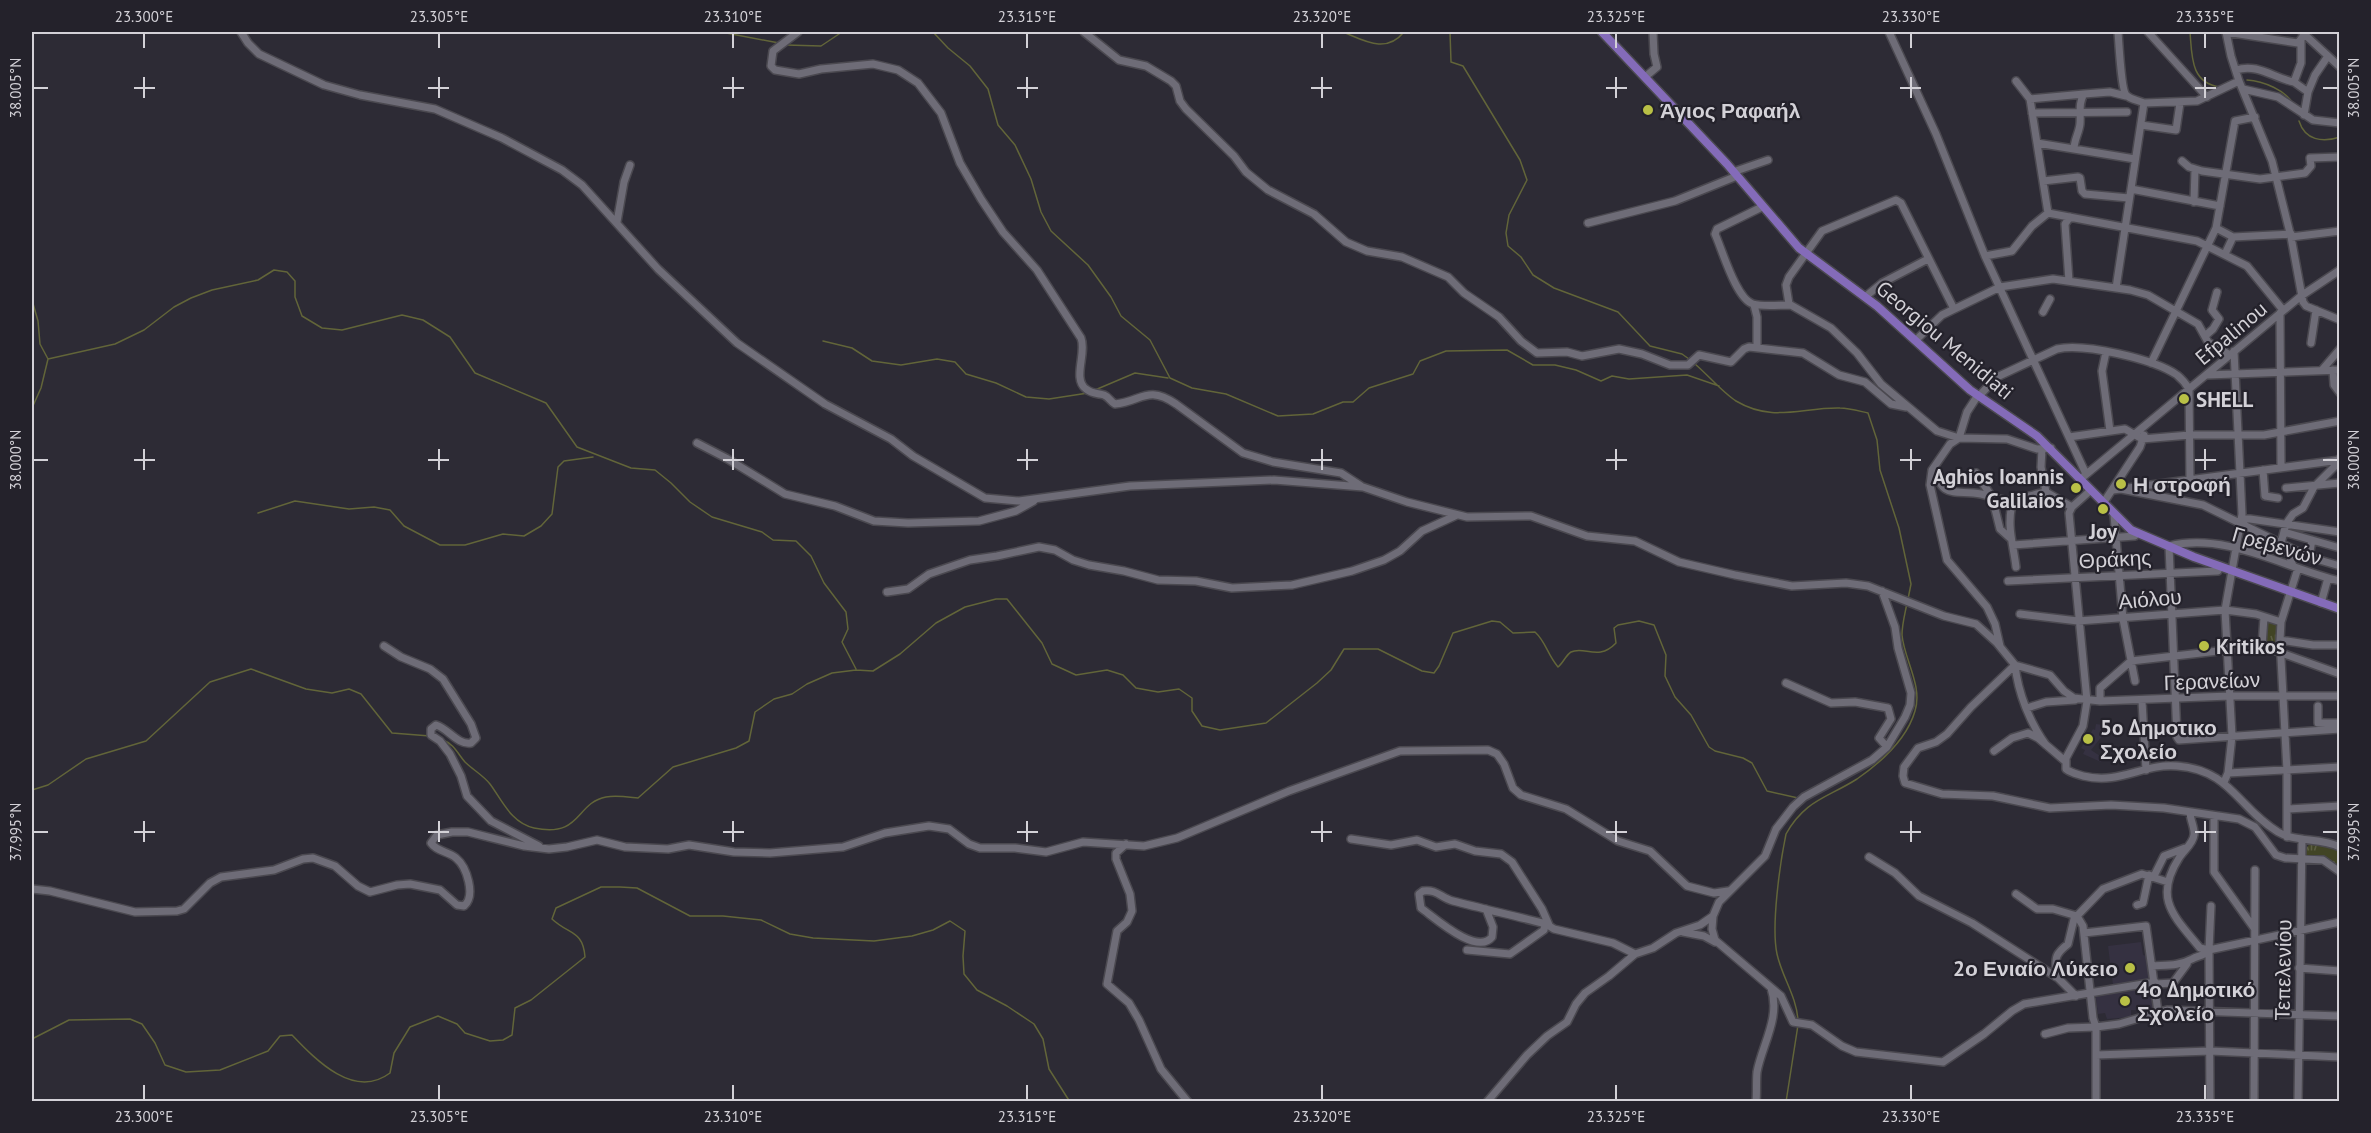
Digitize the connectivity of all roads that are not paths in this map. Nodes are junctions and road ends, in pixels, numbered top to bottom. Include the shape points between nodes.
1 (241, 32) edge
2 (798, 32) edge
3 (1084, 32) edge
4 (1602, 32) edge
5 (1653, 32) edge
6 (1889, 32) edge
7 (2118, 32) edge
8 (2148, 32) edge
9 (2226, 32) edge
10 (2303, 36) edge
11 (2328, 56) junction
12 (2340, 67) edge
13 (2236, 70) junction
14 (1645, 77) junction
15 (2016, 81) dead end
16 (2240, 81) junction
17 (2294, 82) junction
18 (2243, 89) junction
19 (2308, 92) junction
20 (2084, 94) junction
21 (2207, 97) junction
22 (2131, 98) junction
23 (2030, 99) junction
24 (2144, 103) junction
25 (2180, 103) junction
26 (2079, 112) junction
27 (2127, 112) dead end
28 (2032, 113) junction
29 (2304, 116) junction
30 (2255, 117) junction
31 (2340, 123) edge
32 (2140, 125) junction
33 (2037, 143) junction
34 (2074, 149) junction
35 (2340, 157) edge
36 (2135, 159) junction
37 (1768, 160) dead end
38 (2182, 161) dead end
39 (630, 165) dead end
40 (2195, 169) junction
41 (2224, 173) junction
42 (1735, 174) junction
43 (2275, 178) junction
44 (2043, 181) junction
45 (2131, 189) junction
46 (2129, 198) junction
47 (2194, 202) junction
48 (2220, 206) junction
49 (1762, 207) junction
50 (2048, 213) junction
51 (2070, 217) junction
52 (616, 222) junction
53 (1588, 223) dead end
54 (2124, 227) junction
55 (2216, 228) junction
56 (2340, 231) edge
57 (2291, 235) junction
58 (2234, 237) junction
59 (2206, 247) junction
60 (1806, 252) junction
61 (2225, 254) junction
62 (1984, 256) junction
63 (1928, 259) junction
64 (2339, 271) edge
65 (2069, 281) junction
66 (2000, 287) junction
67 (2116, 288) junction
68 (2217, 292) dead end
69 (2301, 296) junction
70 (1865, 297) junction
71 (2050, 299) dead end
72 (1754, 305) junction
73 (1790, 305) junction
74 (1954, 309) junction
75 (2176, 310) junction
76 (2316, 310) junction
77 (2282, 311) junction
78 (2043, 312) dead end
79 (2340, 320) edge
80 (2205, 336) junction
81 (1916, 340) junction
82 (2311, 343) dead end
83 (1756, 347) junction
84 (2340, 349) edge
85 (2106, 352) junction
86 (2232, 353) junction
87 (2034, 359) junction
88 (2151, 363) junction
89 (2322, 370) junction
90 (2336, 370) edge
91 (2281, 372) junction
92 (2235, 374) junction
93 (2206, 375) junction
94 (2189, 389) junction
95 (2340, 393) edge
96 (1978, 396) junction
97 (1906, 407) junction
98 (2340, 421) edge
99 (2147, 425) junction
100 (2110, 431) junction
101 (2282, 432) junction
102 (2135, 434) junction
103 (2190, 435) junction
104 (2237, 435) junction
105 (2069, 437) junction
106 (1959, 438) junction
107 (2142, 439) junction
108 (697, 443) dead end
109 (2046, 448) junction
110 (2339, 460) edge
111 (1935, 466) junction
112 (2281, 467) junction
113 (2263, 470) junction
114 (1976, 473) dead end
115 (2239, 473) junction
116 (2084, 477) junction
117 (2190, 480) junction
118 (2340, 483) edge
119 (1363, 487) junction
120 (2314, 487) junction
121 (2286, 488) dead end
122 (2091, 490) junction
123 (2117, 490) junction
124 (2046, 492) junction
125 (1992, 497) junction
126 (2278, 498) dead end
127 (1036, 500) junction
128 (2013, 500) junction
129 (2104, 502) junction
130 (2072, 507) junction
131 (1457, 515) junction
132 (2115, 515) junction
133 (2240, 523) junction
134 (2285, 528) junction
135 (2330, 531) junction
136 (2340, 532) edge
137 (2136, 534) junction
138 (2116, 538) junction
139 (2312, 540) junction
140 (2012, 542) junction
141 (2072, 542) junction
142 (2327, 544) junction
143 (2284, 545) junction
144 (2169, 546) junction
145 (2236, 548) junction
146 (2340, 548) edge
147 (2309, 557) junction
148 (2220, 566) junction
149 (2340, 566) edge
150 (2016, 567) dead end
151 (2295, 567) junction
152 (2232, 570) junction
153 (2170, 573) junction
154 (2119, 576) junction
155 (2075, 578) junction
156 (2328, 578) junction
157 (2008, 581) dead end
158 (2340, 581) edge
159 (1882, 591) junction
160 (886, 592) dead end
161 (2290, 592) junction
162 (2321, 603) junction
163 (2340, 609) edge
164 (2225, 610) junction
165 (2020, 614) dead end
166 (2171, 614) junction
167 (2264, 617) junction
168 (2123, 619) junction
169 (2078, 621) junction
170 (2281, 622) junction
171 (2280, 640) junction
172 (2340, 645) edge
173 (384, 646) dead end
174 (2000, 646) junction
175 (2262, 646) junction
176 (2227, 649) junction
177 (2280, 653) junction
178 (2173, 655) junction
179 (2131, 661) junction
180 (2015, 665) junction
181 (2340, 674) edge
182 (2135, 681) dead end
183 (1786, 683) dead end
184 (2230, 696) junction
185 (2282, 696) junction
186 (2340, 696) edge
187 (2078, 699) junction
188 (2175, 699) junction
189 (2142, 700) junction
190 (2087, 701) junction
191 (2100, 701) junction
192 (2318, 706) dead end
193 (2027, 708) junction
194 (2340, 723) edge
195 (2340, 729) edge
196 (2285, 732) junction
197 (2232, 736) junction
198 (2046, 746) junction
199 (1887, 747) junction
200 (1994, 751) dead end
201 (2065, 761) junction
202 (2340, 767) edge
203 (2146, 770) junction
204 (2288, 771) junction
205 (2228, 773) junction
206 (2224, 782) junction
207 (2340, 806) edge
208 (2288, 809) junction
209 (2190, 812) junction
210 (2214, 816) junction
211 (2287, 837) junction
212 (1351, 839) dead end
213 (2302, 839) junction
214 (1103, 844) junction
215 (1126, 844) junction
216 (544, 848) junction
217 (2185, 848) junction
218 (2340, 848) edge
219 (1869, 857) dead end
220 (1116, 859) junction
221 (2302, 860) junction
222 (2254, 870) dead end
223 (2340, 872) edge
224 (2152, 876) junction
225 (2168, 882) junction
226 (32, 889) edge
227 (1728, 891) junction
228 (2016, 894) dead end
229 (2137, 905) dead end
230 (2211, 906) dead end
231 (1486, 909) junction
232 (1713, 916) junction
233 (2077, 916) junction
234 (2340, 922) edge
235 (1547, 924) junction
236 (2254, 928) junction
237 (1681, 931) junction
238 (2300, 931) junction
239 (2084, 933) junction
240 (2254, 940) junction
241 (1718, 943) junction
242 (1467, 950) dead end
243 (2209, 950) junction
244 (1635, 954) junction
245 (2187, 964) junction
246 (2152, 966) junction
247 (2299, 968) junction
248 (2340, 971) edge
249 (2056, 977) junction
250 (2155, 983) junction
251 (1771, 988) junction
252 (2092, 992) junction
253 (2076, 996) junction
254 (2210, 1011) junction
255 (2158, 1012) junction
256 (2254, 1012) junction
257 (2298, 1014) junction
258 (2340, 1016) edge
259 (2096, 1027) junction
260 (2045, 1034) dead end
261 (2210, 1051) junction
262 (2254, 1053) junction
263 (2298, 1054) junction
264 (2095, 1057) junction
265 (2340, 1057) edge
266 (1188, 1101) edge
267 (1487, 1101) edge
268 (1756, 1101) edge
269 (2096, 1101) edge
270 (2210, 1101) edge
271 (2254, 1101) edge
272 (2298, 1101) edge

1 - 52 street via 259,54 324,85 435,110 502,138 572,177
2 - 119 street via 774,51 771,66 775,70 799,74 881,65 904,73 923,88 944,120 960,162 981,199 1003,232 1037,270 1082,338 1080,380 1084,388 1106,395 1115,404 1144,395 1165,399 1244,453 1341,473
3 - 83 street via 1119,60 1146,66 1171,81 1186,109 1246,172 1269,190 1314,214 1346,242 1367,251 1402,257 1448,277 1537,353 1582,356 1620,350 1667,365 1685,366 1699,355 1731,362 1744,349
4 - 14 main road, Georgiou Menidiati
5 - 14 street via 1657,67
6 - 62 street via 1936,134
7 - 22 street via 2121,84
8 - 21 street
9 - 10 street via 2293,42
9 - 13 street
10 - 11 street
10 - 17 street via 2301,63
11 - 12 street
11 - 19 street
13 - 16 street
13 - 17 street via 2259,69
14 - 42 main road, Georgiou Menidiati
15 - 23 street
16 - 18 street
16 - 21 street
17 - 19 street
18 - 29 street via 2278,97
18 - 30 street
19 - 29 street
20 - 22 street via 2110,92
20 - 23 street
20 - 26 street
21 - 25 street
22 - 24 street
23 - 28 street
24 - 25 street
24 - 32 street
25 - 32 street via 2176,130
26 - 27 street
26 - 28 street
26 - 34 street
28 - 33 street
29 - 31 street
30 - 41 street via 2235,121
30 - 43 street
32 - 36 street
33 - 34 street
33 - 44 street
34 - 36 street
35 - 43 street via 2310,158 2312,166 2306,172
36 - 45 street
37 - 42 street
38 - 40 street
39 - 52 street
40 - 41 street
40 - 47 street
41 - 43 street
41 - 48 street
42 - 49 main road, Georgiou Menidiati
42 - 53 street via 1675,201
43 - 57 street
44 - 46 street via 2078,177 2085,194
44 - 50 street
45 - 46 street
45 - 47 street
46 - 54 street
47 - 48 street
48 - 55 street
49 - 60 main road, Georgiou Menidiati
49 - 72 street via 1717,229 1715,234 1735,283
50 - 51 street
50 - 62 street via 2012,251
51 - 54 street
51 - 65 street via 2065,224
52 - 127 street via 720,328 807,393 891,439 975,494 998,501
54 - 59 street via 2192,239
54 - 67 street
55 - 58 street
55 - 59 street
56 - 57 street
57 - 58 street
57 - 69 street
58 - 61 street
59 - 61 street
59 - 75 street
60 - 63 street via 1822,231 1896,200
60 - 70 main road, Georgiou Menidiati
60 - 73 street via 1787,281
61 - 77 street via 2247,266
62 - 66 street
63 - 70 street via 1882,283
63 - 74 street
64 - 69 street, Efpalinou
65 - 66 street via 2047,278
65 - 67 street
66 - 74 street
66 - 87 street
67 - 75 street via 2148,295
68 - 80 street via 2212,310 2219,319
69 - 76 street via 2306,306
69 - 77 street, Efpalinou
70 - 81 main road, Georgiou Menidiati
71 - 78 street
72 - 73 street
72 - 83 street
73 - 97 street via 1836,332
74 - 81 street
75 - 80 street via 2198,324
75 - 88 street
76 - 79 street
76 - 82 street
77 - 86 street, Efpalinou
77 - 91 street
80 - 86 street via 2208,342
81 - 96 main road, Georgiou Menidiati
83 - 97 street via 1803,353 1839,375 1865,382 1891,404
84 - 89 street
85 - 87 street via 2062,348
85 - 88 street
85 - 100 street via 2103,375
86 - 92 street
86 - 93 street, Efpalinou
87 - 96 street via 1992,381
87 - 105 street
88 - 94 street via 2176,374
89 - 90 street
89 - 91 street
90 - 95 street via 2334,385
91 - 92 street
91 - 101 street
92 - 93 street
92 - 104 street
93 - 94 street, Efpalinou
94 - 99 street, Efpalinou
94 - 103 street
96 - 106 street via 1967,412
96 - 109 main road, Georgiou Menidiati via 2029,430
97 - 106 street via 1937,431
98 - 101 street
99 - 102 street, Efpalinou
99 - 107 street, Efpalinou
100 - 102 street via 2124,429
100 - 105 street
101 - 104 street
101 - 112 street
102 - 107 street
102 - 116 street, Efpalinou
103 - 104 street
103 - 107 street
103 - 117 street
104 - 115 street
105 - 116 street
106 - 109 street via 2007,439
106 - 111 street
107 - 123 street, Efpalinou
108 - 127 street via 785,494 835,506 874,521 979,521 1016,511
109 - 116 main road, Georgiou Menidiati
109 - 124 street via 2041,467
110 - 112 street
110 - 120 street
111 - 125 street via 1938,480 1949,492
111 - 174 street via 1930,485 1947,560 1987,608
112 - 113 street
113 - 115 street
113 - 126 street via 2265,496
114 - 125 street
115 - 117 street
115 - 133 street
116 - 122 main road, Georgiou Menidiati
117 - 123 street
118 - 120 street
119 - 127 street via 1274,480 1130,486
119 - 131 street
120 - 121 street
120 - 134 street via 2303,508 2293,514
122 - 129 main road, Georgiou Menidiati
122 - 130 street
123 - 129 street, Efpalinou
123 - 133 street via 2203,505
124 - 128 street
124 - 130 street
125 - 128 street
125 - 140 street via 2001,529
128 - 140 street via 2009,514
129 - 132 main road, Georgiou Menidiati
130 - 141 street
131 - 159 street via 1484,519 1531,516 1587,536 1635,541 1673,560 1711,570 1792,586 1855,584
131 - 160 street via 1422,531 1389,557 1352,571 1292,585 1232,588 1196,581 1158,580 1089,565 1039,547 970,560 929,574 908,589
132 - 137 main road, Georgiou Menidiati
132 - 138 street
133 - 134 street via 2250,519
133 - 143 street
133 - 145 street
134 - 135 street
134 - 139 street
134 - 143 street
135 - 136 street
135 - 142 street
137 - 138 street
137 - 144 main road
138 - 141 street
138 - 154 street
139 - 142 street
139 - 147 street
140 - 141 street
140 - 150 street
141 - 155 street
142 - 146 street
143 - 147 street
143 - 151 street
144 - 145 street, Γρεβενών via 2189,543
144 - 148 main road
144 - 153 street
145 - 151 street, Γρεβενών
145 - 152 street
147 - 149 street
148 - 152 main road
148 - 153 street, Θράκης via 2218,571
151 - 156 street, Γρεβενών
151 - 161 street
152 - 161 main road
152 - 164 street
153 - 154 street, Θράκης
153 - 166 street
154 - 155 street, Θράκης
154 - 168 street
155 - 157 street, Θράκης
155 - 169 street
156 - 158 street, Γρεβενών
156 - 162 street
159 - 174 street via 1944,616 1976,624
159 - 199 street via 1911,693 1905,717
161 - 162 main road
161 - 170 street
162 - 163 main road
164 - 166 street, Αιόλου
164 - 167 street, Αιόλου
164 - 176 street
165 - 169 street, Αιόλου
166 - 168 street, Αιόλου
166 - 178 street
167 - 170 street, Αιόλου
167 - 175 street
168 - 169 street, Αιόλου
168 - 179 street
169 - 190 street
170 - 171 street
171 - 172 street
171 - 177 street
173 - 216 street via 443,679 471,724 476,738 469,744 439,726 431,732 456,763 469,799 495,824
174 - 180 street
175 - 176 street
175 - 177 street
176 - 178 street
176 - 184 street
177 - 181 street
177 - 185 street
178 - 179 street
178 - 188 street
179 - 182 street
179 - 191 street via 2100,688
180 - 187 street via 2050,675 2067,695
180 - 193 street
180 - 209 street via 1947,734 1916,751 1904,767 1905,783 1942,794 2002,797 2055,809 2101,805
183 - 199 street via 1831,703 1855,702 1888,708 1891,719 1879,738
184 - 185 street, Γερανείων
184 - 188 street, Γερανείων
184 - 197 street
185 - 186 street, Γερανείων
185 - 196 street
187 - 190 street, Γερανείων
187 - 193 street
188 - 189 street, Γερανείων
188 - 197 street via 2180,740
189 - 191 street, Γερανείων
189 - 203 street
190 - 191 street, Γερανείων
190 - 201 street via 2082,730
192 - 194 street via 2318,723
193 - 198 street
195 - 196 street
196 - 197 street
196 - 204 street
197 - 205 street
198 - 200 street via 2028,733 2012,738
198 - 201 street
199 - 227 street via 1856,770 1801,799 1779,824 1765,856
201 - 203 street via 2068,772 2103,780
202 - 204 street
203 - 206 street via 2180,766
204 - 205 street
204 - 208 street
205 - 206 street
206 - 211 street via 2248,807
207 - 208 street
208 - 211 street
209 - 210 street
209 - 217 street via 2194,834
210 - 221 street via 2244,821 2255,827 2273,853
210 - 236 street via 2214,872
211 - 213 street
212 - 235 street via 1391,845 1417,840 1437,847 1455,844 1501,854 1512,861
213 - 218 street
213 - 221 street, Τεπελενίου
214 - 215 street
214 - 216 street via 1078,843 1046,852 980,848 945,828 923,826 843,847 796,852 734,852 689,845 668,849 625,847 597,840
214 - 220 street
215 - 220 street via 1116,853
215 - 227 street via 1156,844 1177,838 1289,791 1400,751 1488,750 1497,754 1513,788 1521,795 1563,808 1618,841 1650,851 1687,886 1714,893
216 - 226 street via 468,832 437,835 432,845 456,858 466,878 470,897 464,906 457,905 440,890 410,884 370,892 335,866 313,858 274,870 221,877 177,911 135,912
217 - 224 street via 2164,856
217 - 225 street
219 - 249 street via 1919,896 1963,918
220 - 266 street via 1131,897 1132,911 1128,922 1117,931 1107,984 1129,1003 1161,1069
221 - 223 street via 2323,860
221 - 238 street, Τεπελενίου
222 - 236 street
224 - 225 street
224 - 229 street via 2146,898
224 - 233 street via 2137,875 2103,889
225 - 243 street via 2168,905 2200,948
227 - 232 street
228 - 233 street via 2037,909
230 - 243 street
231 - 231 street via 1448,899 1435,891 1419,894 1421,908 1477,943 1485,943 1492,936
231 - 235 street
232 - 237 street
232 - 241 street via 1712,933
233 - 239 street
233 - 249 street via 2068,944 2057,953
234 - 238 street
235 - 242 street via 1510,954
235 - 244 street via 1560,931 1613,943
236 - 240 street
237 - 241 street
237 - 244 street
238 - 240 street
238 - 247 street, Τεπελενίου
239 - 246 street via 2146,926
239 - 252 street
240 - 243 street
240 - 256 street
241 - 251 street
243 - 245 street
243 - 254 street
244 - 267 street via 1582,996 1567,1022 1527,1054
245 - 246 street
245 - 250 street via 2173,983
246 - 250 street
247 - 248 street
247 - 257 street, Τεπελενίου
249 - 253 street
250 - 252 street
250 - 255 street
251 - 253 street via 1780,996 1793,1022 1809,1024 1842,1046 1857,1052 1943,1062 2016,1008
251 - 268 street via 1773,1012 1758,1070
252 - 253 street
252 - 259 street
254 - 255 street
254 - 256 street
254 - 261 street
255 - 259 street
256 - 257 street
256 - 262 street
257 - 258 street
257 - 263 street, Τεπελενίου
259 - 260 street
259 - 264 street
261 - 262 street
261 - 264 street
261 - 270 street
262 - 263 street
262 - 271 street
263 - 265 street
263 - 272 street, Τεπελενίου
264 - 269 street

